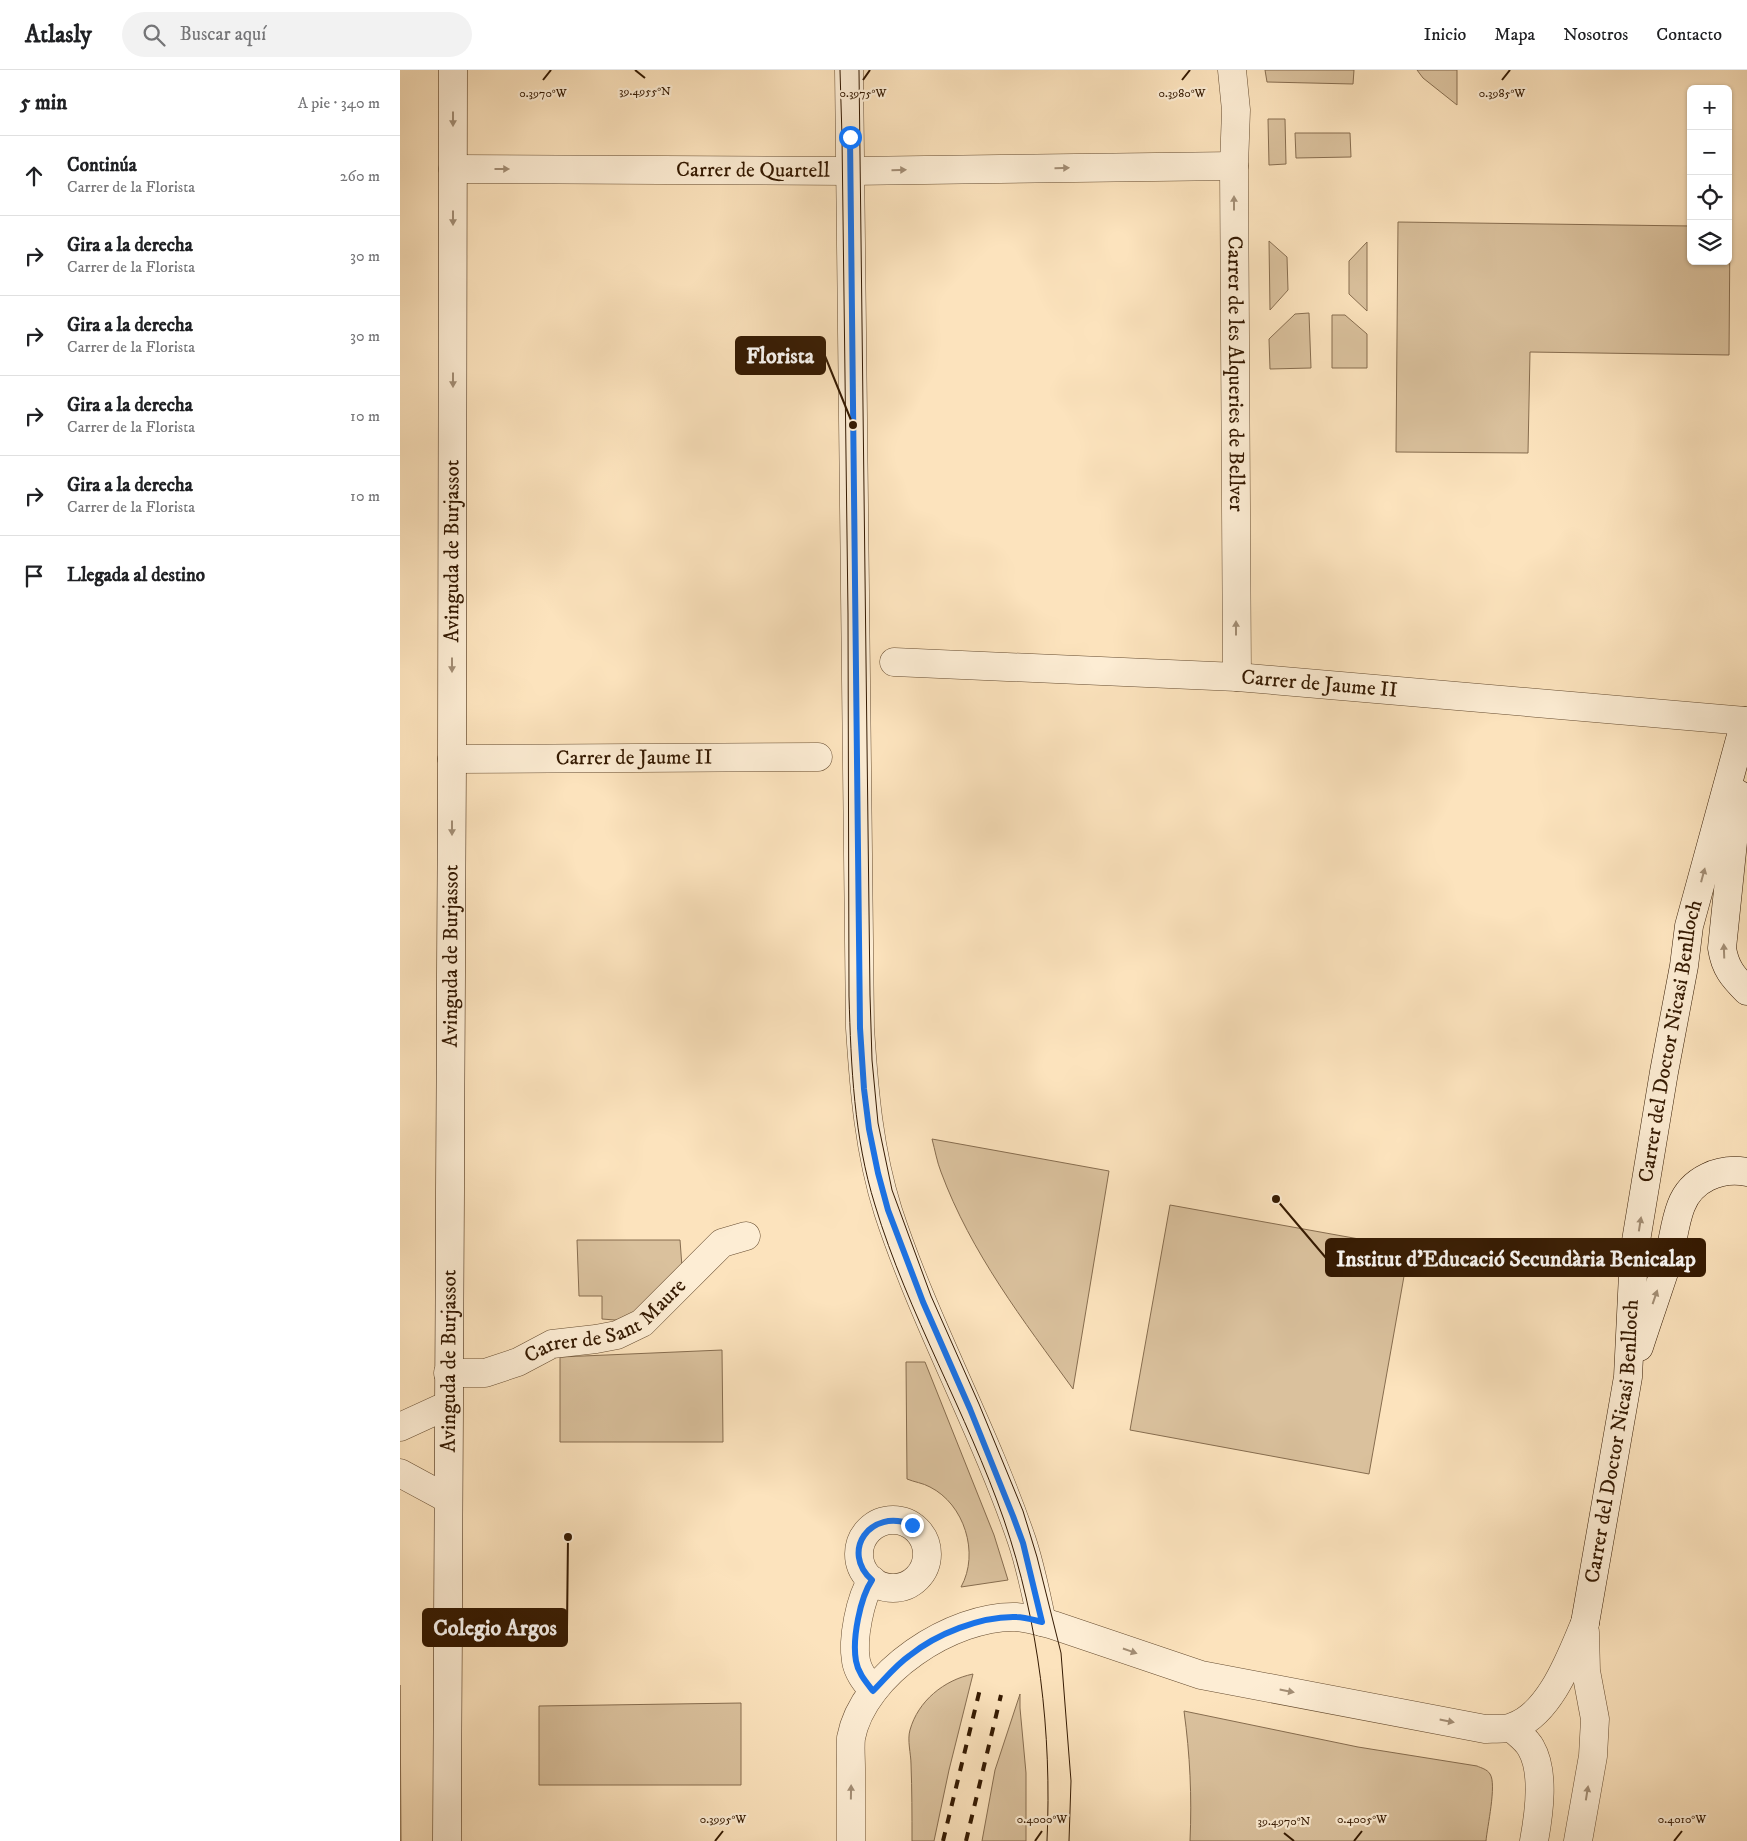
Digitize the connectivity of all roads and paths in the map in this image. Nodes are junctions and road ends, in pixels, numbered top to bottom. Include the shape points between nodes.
1 (453, 70) edge
2 (849, 70) edge
3 (1232, 70) edge
4 (1234, 166) junction
5 (453, 169) junction
6 (851, 171) junction
7 (894, 662) dead end
8 (1236, 676) junction
9 (1746, 716) edge
10 (818, 757) dead end
11 (452, 759) junction
12 (1747, 991) edge
13 (1747, 1172) edge
14 (746, 1236) dead end
15 (448, 1373) junction
16 (1628, 1377) junction
17 (448, 1405) junction
18 (400, 1427) edge
19 (400, 1473) edge
20 (448, 1499) junction
21 (872, 1580) dead end
22 (1042, 1622) junction
23 (1585, 1622) junction
24 (873, 1691) junction
25 (1512, 1728) junction
26 (447, 1841) edge
27 (852, 1841) edge
28 (1534, 1841) edge
29 (1578, 1841) edge

1 -> 5 street, Avinguda de Burjassot
2 - 6 street
3 - 4 street, Carrer de les Alqueries de Bellver via 1236,110
6 -> 4 street, Carrer de Quartell
8 -> 4 street, Carrer de les Alqueries de Bellver
5 -> 6 street, Carrer de Quartell
5 -> 11 street, Avinguda de Burjassot
6 - 22 street via 860,1028 869,1129 897,1237 1013,1516 1023,1543
7 - 8 street, Carrer de Jaume II
8 - 9 street, Carrer de Jaume II
12 -> 9 street, Carrer del Doctor Nicasi Benlloch via 1724,963 1722,948
16 -> 9 street, Carrer del Doctor Nicasi Benlloch via 1634,1253 1689,926
10 - 11 street, Carrer de Jaume II
11 -> 15 street, Avinguda de Burjassot
16 -> 13 street via 1668,1260 1681,1205 1703,1179 1718,1172
14 - 15 street, Carrer de Sant Maure via 722,1243 642,1323 596,1339 552,1344 518,1362 485,1373
15 - 17 street, Avinguda de Burjassot
16 - 23 street, Carrer del Doctor Nicasi Benlloch
17 - 18 street
17 - 20 street, Avinguda de Burjassot
19 - 20 street
20 - 26 street, Avinguda de Burjassot
21 - 24 street via 862,1603 856,1660 861,1675
22 - 24 street via 1015,1617 957,1629 927,1642 907,1656
22 -> 25 street via 1200,1675 1485,1729
23 - 25 street via 1564,1672 1547,1699 1530,1717
29 -> 23 street, Carrer del Doctor Nicasi Benlloch via 1593,1756 1595,1719 1586,1671
27 -> 24 street via 851,1738 859,1713
25 - 28 street via 1531,1748 1539,1771 1540,1808

